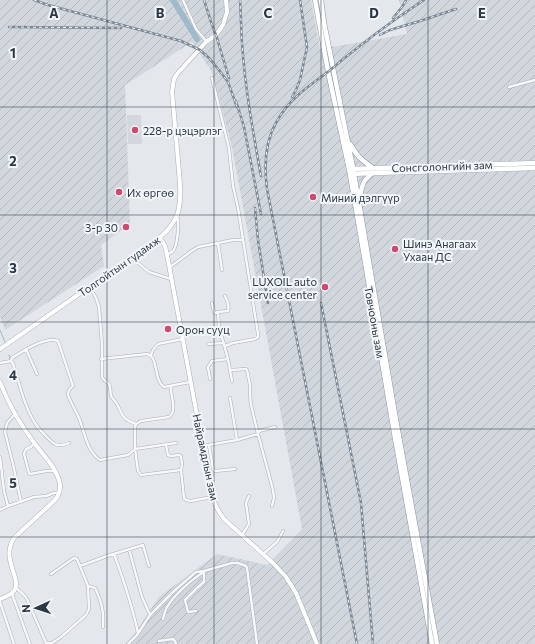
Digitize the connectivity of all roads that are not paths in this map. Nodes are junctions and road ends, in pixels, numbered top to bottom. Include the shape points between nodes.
1 (183, 0) edge
2 (226, 0) edge
3 (315, 0) edge
4 (321, 0) edge
5 (206, 42) junction
6 (212, 78) dead end
7 (535, 80) edge
8 (509, 87) dead end
9 (348, 140) junction
10 (535, 163) edge
11 (535, 168) edge
12 (373, 170) junction
13 (352, 171) junction
14 (359, 203) junction
15 (177, 214) junction
16 (160, 238) junction
17 (243, 240) junction
18 (218, 243) junction
19 (167, 254) junction
20 (132, 258) junction
21 (170, 267) junction
22 (222, 270) dead end
23 (172, 280) junction
24 (90, 287) junction
25 (225, 296) dead end
26 (212, 303) dead end
27 (218, 312) junction
28 (183, 339) junction
29 (208, 344) dead end
30 (225, 345) junction
31 (0, 349) edge
32 (26, 349) junction
33 (150, 355) junction
34 (101, 359) junction
35 (228, 359) junction
36 (11, 361) junction
37 (0, 363) edge
38 (231, 370) junction
39 (37, 374) dead end
40 (210, 379) dead end
41 (232, 381) dead end
42 (0, 382) edge
43 (191, 382) junction
44 (171, 386) junction
45 (230, 398) dead end
46 (14, 415) junction
47 (136, 424) junction
48 (275, 427) dead end
49 (258, 434) junction
50 (238, 440) junction
51 (34, 443) junction
52 (69, 443) dead end
53 (176, 443) dead end
54 (166, 445) junction
55 (209, 445) junction
56 (203, 446) junction
57 (135, 449) junction
58 (0, 456) edge
59 (234, 469) dead end
60 (181, 470) junction
61 (55, 471) junction
62 (60, 493) junction
63 (249, 496) dead end
64 (212, 497) junction
65 (21, 502) junction
66 (8, 506) junction
67 (272, 506) dead end
68 (0, 510) edge
69 (283, 531) dead end
70 (242, 535) junction
71 (129, 549) junction
72 (114, 554) junction
73 (263, 554) junction
74 (80, 566) junction
75 (149, 566) dead end
76 (204, 571) junction
77 (51, 574) dead end
78 (88, 586) junction
79 (16, 588) junction
80 (12, 594) junction
81 (0, 600) edge
82 (196, 611) dead end
83 (150, 615) junction
84 (163, 619) dead end
85 (103, 627) dead end
86 (138, 633) junction
87 (159, 641) dead end
88 (14, 644) edge
89 (30, 644) edge
90 (46, 644) edge
91 (128, 644) edge
92 (176, 644) edge
93 (257, 644) edge
94 (317, 644) edge
95 (432, 644) edge
96 (437, 644) edge

1 - 5 street via 196,29
2 - 5 main road, Толгойтын гудамж via 223,25 216,35
3 - 13 main road, Товчооны зам via 328,71
4 - 9 main road, Товчооны зам
5 - 15 main road, Толгойтын гудамж via 174,79 172,86 180,203
6 - 17 street via 229,148
7 - 8 street
9 - 12 main road via 357,156
9 - 13 main road, Товчооны зам
10 - 12 main road, Сонсголонгийн зам
11 - 12 main road, Сонсголонгийн зам
12 - 13 main road, Сонсголонгийн зам
12 - 14 main road via 363,182
13 - 14 main road, Товчооны зам
13 - 95 main road, Товчооны зам
14 - 96 main road, Товчооны зам
15 - 16 main road, Толгойтын гудамж
15 - 19 street via 179,225 175,248
16 - 19 main road, Найрамдлын зам
16 - 20 main road, Толгойтын гудамж
17 - 18 street
17 - 30 street via 258,337
18 - 21 street via 198,247
18 - 22 street
19 - 21 main road, Найрамдлын зам
20 - 23 street via 149,272
20 - 24 main road, Толгойтын гудамж
21 - 23 main road, Найрамдлын зам
23 - 28 main road, Найрамдлын зам
24 - 31 main road, Толгойтын гудамж
24 - 34 street via 99,307
25 - 27 street via 229,309
26 - 27 street via 214,312
27 - 30 street via 219,327
28 - 33 street via 158,344
28 - 43 main road, Найрамдлын зам
29 - 30 street
30 - 35 street
32 - 36 street
32 - 39 street
32 - 57 street via 47,341 58,341 72,386 68,395 94,455 103,460 128,454
33 - 34 street
33 - 44 street via 153,357 159,382 164,387
34 - 47 street via 102,377 110,385 112,397 124,418
35 - 38 street
35 - 40 street via 212,361 208,367
36 - 37 street
36 - 52 street via 37,426 56,445
38 - 41 street
38 - 49 street via 247,370
42 - 46 main road
43 - 44 street
43 - 56 main road, Найрамдлын зам
44 - 47 street via 171,416
45 - 50 street
46 - 51 main road
46 - 65 street via 7,423 5,432
47 - 57 street
48 - 49 street via 259,431
49 - 50 street
49 - 67 street via 273,490
50 - 55 street
51 - 61 main road
51 - 61 street via 24,454 29,473
53 - 54 street
54 - 57 street
54 - 60 street via 168,455 180,456
55 - 56 street
55 - 59 street via 215,471
56 - 64 main road, Найрамдлын зам
57 - 60 street via 141,475
58 - 66 street
60 - 64 street via 186,500
61 - 62 main road via 60,481
62 - 65 street
62 - 79 main road via 7,546 6,560
63 - 70 street via 246,503 249,524
64 - 70 main road, Найрамдлын зам via 221,515
65 - 66 street
66 - 68 street
69 - 73 street via 277,542
70 - 73 main road, Найрамдлын зам
71 - 72 street
71 - 75 street via 143,545
71 - 83 street via 142,597
72 - 74 street
72 - 86 street via 133,609
73 - 94 main road, Найрамдлын зам via 282,572 291,585
74 - 77 street via 74,558
74 - 78 street
76 - 82 street via 204,582 185,600 188,612
76 - 83 street via 193,574
76 - 84 street via 174,597
76 - 93 street via 232,563 246,566
78 - 85 street via 95,588 102,605
78 - 90 street via 89,609 86,615 61,637
79 - 80 main road
79 - 90 street via 27,599
80 - 81 main road
80 - 89 street
81 - 88 street
83 - 86 street
86 - 91 street
87 - 92 street via 173,639

